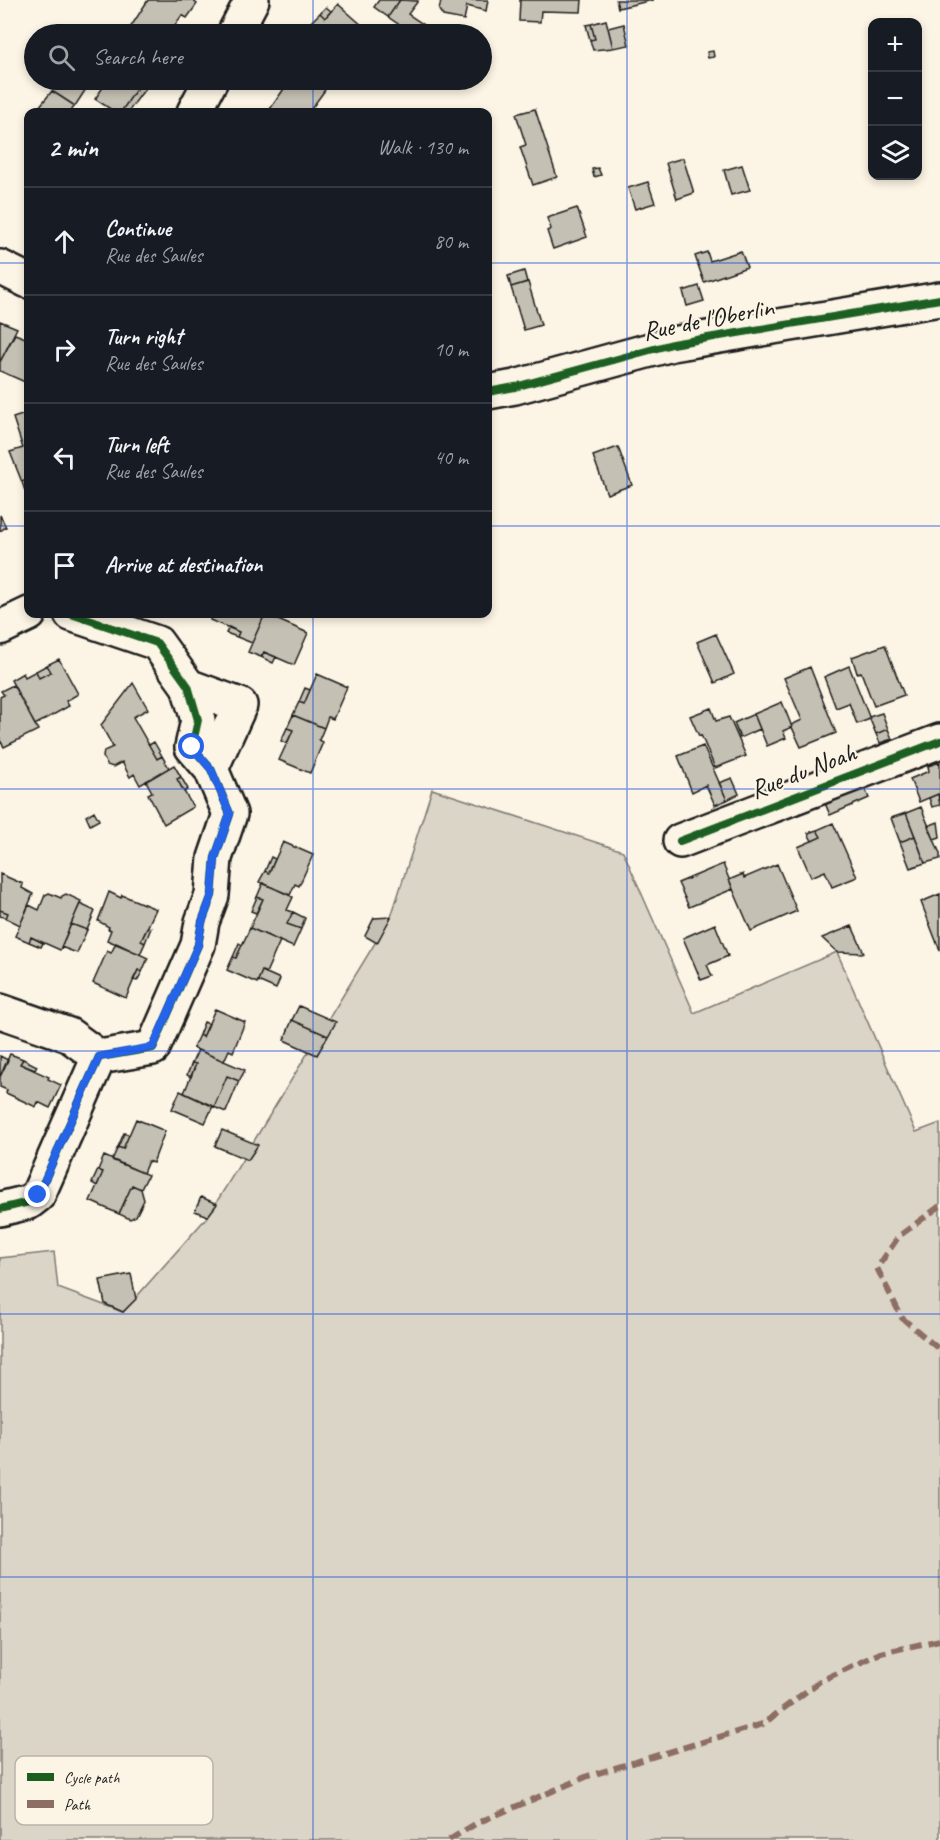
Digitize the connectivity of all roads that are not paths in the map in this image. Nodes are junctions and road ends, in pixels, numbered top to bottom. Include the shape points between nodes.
1 (252, 0) edge
2 (239, 24) edge
3 (206, 90) edge
4 (196, 108) edge
5 (0, 267) edge
6 (24, 279) edge
7 (940, 299) edge
8 (492, 391) edge
9 (24, 616) edge
10 (96, 618) edge
11 (122, 622) edge
12 (0, 628) edge
13 (188, 686) junction
14 (940, 741) edge
15 (211, 769) junction
16 (681, 841) dead end
17 (0, 1011) edge
18 (99, 1057) junction
19 (0, 1209) edge

1 - 2 street
3 - 4 street
5 - 6 street
7 - 8 street, Rue de l'Oberlin via 672,344
9 - 12 street
10 - 11 street
11 - 13 street via 157,643
13 - 15 street via 198,720 192,747
13 - 15 street via 240,705
14 - 16 street, Rue du Noah
15 - 18 street via 230,814 215,858 212,895 198,945 153,1047
17 - 18 street via 69,1035
18 - 19 street via 38,1195 29,1202

